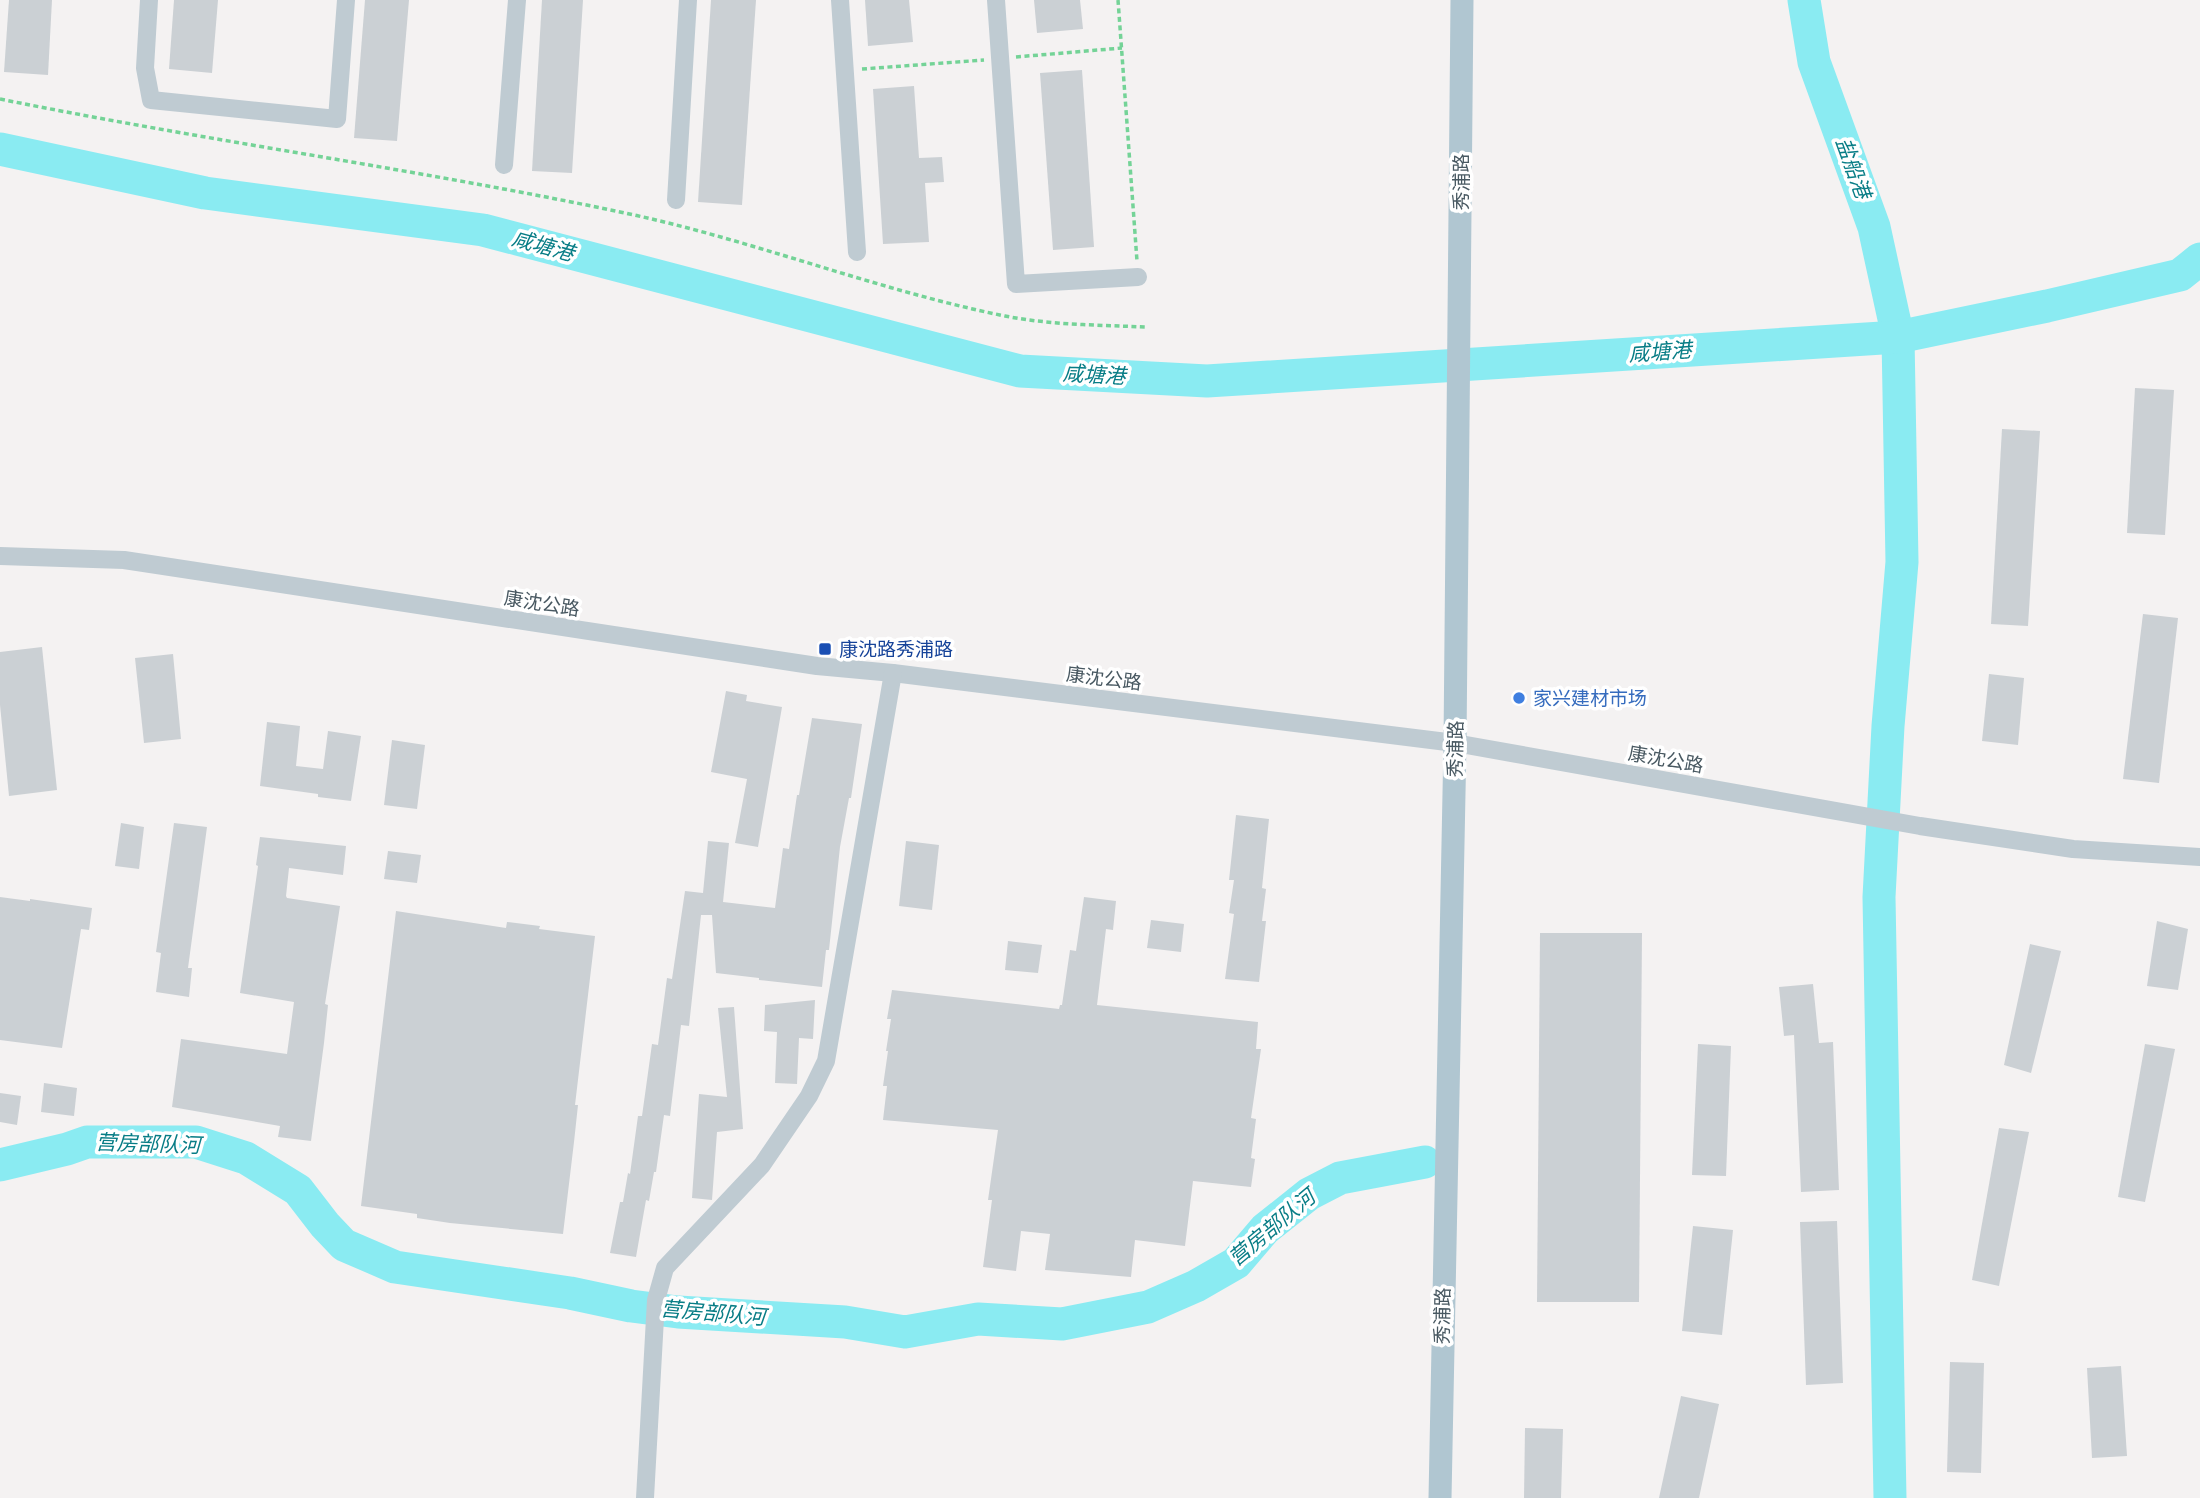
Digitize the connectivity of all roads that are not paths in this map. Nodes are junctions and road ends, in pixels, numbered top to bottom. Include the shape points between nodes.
1 (149, 0) edge
2 (346, 0) edge
3 (517, 0) edge
4 (688, 0) edge
5 (840, 0) edge
6 (996, 0) edge
7 (1462, 0) edge
8 (504, 165) dead end
9 (676, 200) dead end
10 (858, 252) dead end
11 (1138, 277) road end
12 (0, 556) edge
13 (893, 673) junction
14 (1455, 743) junction
15 (2200, 858) edge
16 (645, 1498) edge
17 (1440, 1498) edge

1 - 2 street via 145,68 151,100 337,119
3 - 8 street
4 - 9 street
5 - 10 street
6 - 11 street via 1016,284
7 - 14 main road, 秀浦路
12 - 13 street, 康沈公路 via 124,560 817,666
13 - 14 street, 康沈公路
13 - 16 street via 825,1060 809,1096 762,1165 665,1268 654,1319
14 - 15 street, 康沈公路 via 1920,826 2073,849
14 - 17 main road, 秀浦路

